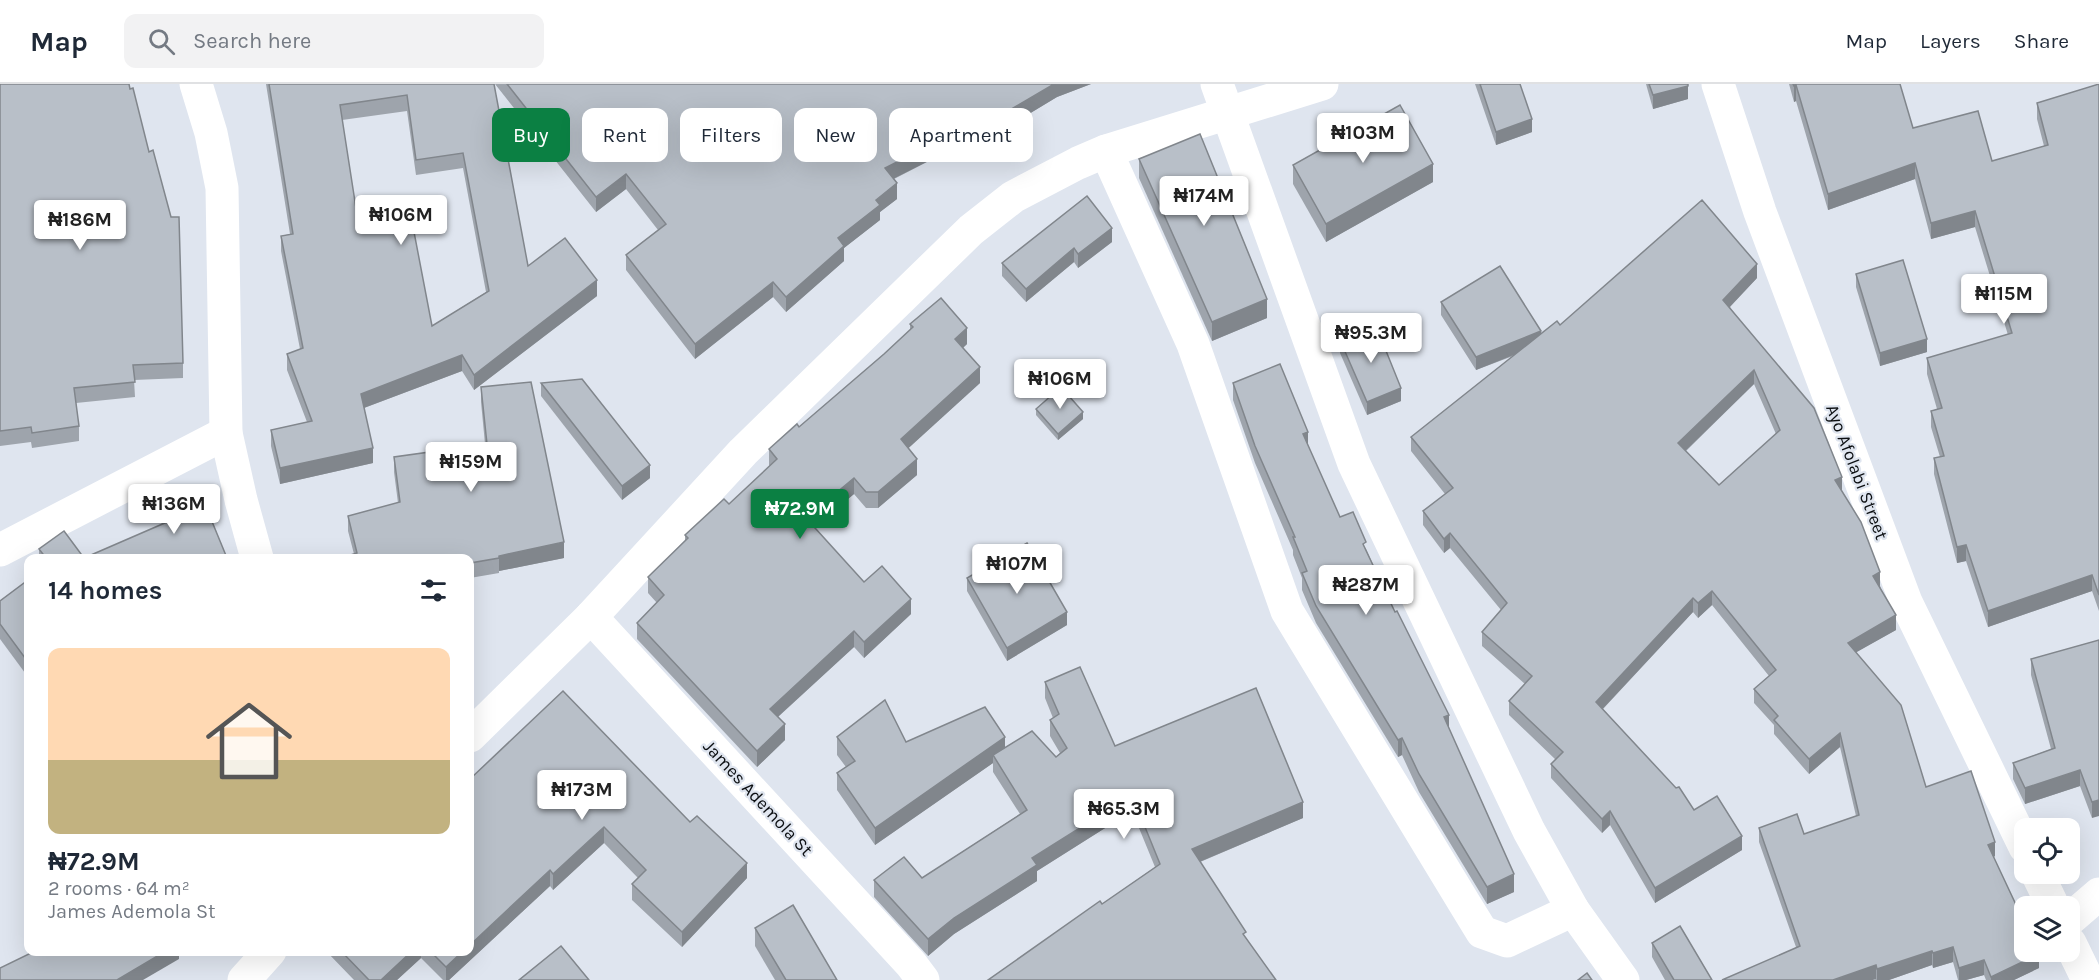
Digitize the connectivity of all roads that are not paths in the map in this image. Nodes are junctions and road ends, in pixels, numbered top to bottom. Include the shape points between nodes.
1 (196, 84) edge
2 (1322, 84) edge
3 (1718, 84) edge
4 (1222, 98) edge
5 (1106, 151) junction
6 (226, 434) junction
7 (0, 550) edge
8 (256, 554) edge
9 (591, 617) junction
10 (474, 732) edge
11 (2014, 824) edge
12 (2099, 894) edge
13 (1573, 910) junction
14 (2080, 910) edge
15 (2079, 962) edge
16 (923, 980) edge
17 (1623, 980) edge
18 (2088, 980) edge

1 - 6 street via 222,188
2 - 4 street
3 - 11 street, Ayo Afolabi Street via 1760,212 1906,602
4 - 5 street
4 - 13 street via 1354,464 1529,831
5 - 9 street via 1013,197 971,230 743,452
5 - 13 street via 1193,344 1287,611 1482,932 1508,941
6 - 7 street
6 - 8 street
9 - 10 street
9 - 16 street, James Ademola St
12 - 14 street
13 - 17 street
15 - 18 street

